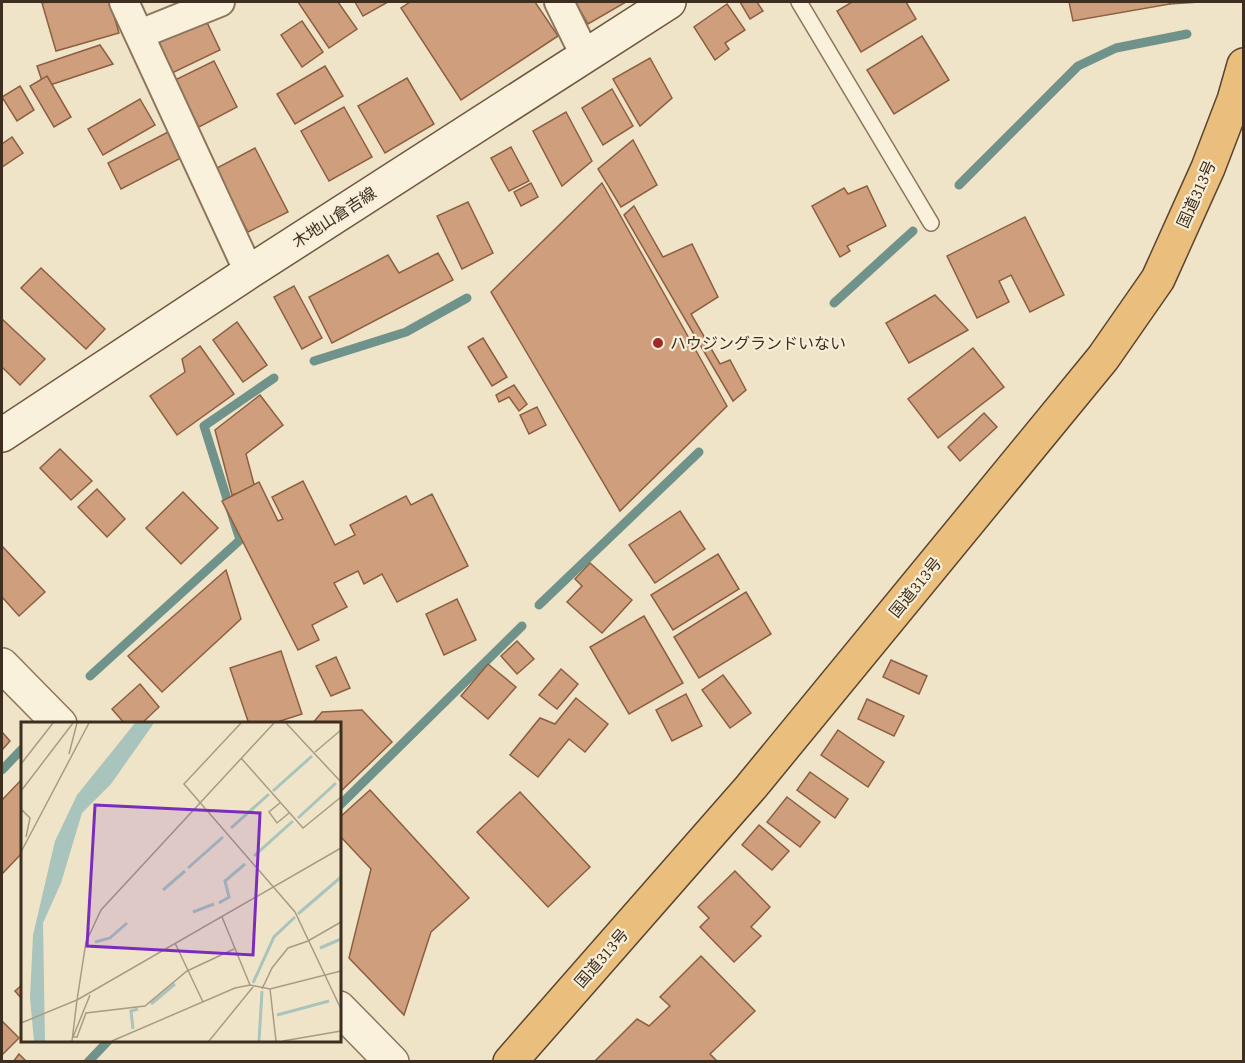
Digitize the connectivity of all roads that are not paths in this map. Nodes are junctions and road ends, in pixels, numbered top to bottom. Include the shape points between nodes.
1 (124, 2) edge
2 (220, 2) edge
3 (560, 2) edge
4 (669, 2) edge
5 (799, 2) edge
6 (140, 34) junction
7 (585, 55) junction
8 (1244, 65) edge
9 (932, 223) dead end
10 (249, 272) junction
11 (2, 435) edge
12 (2, 665) edge
13 (58, 722) edge
14 (340, 1009) edge
15 (392, 1062) edge
16 (510, 1062) edge

1 - 6 street
2 - 6 street
3 - 7 street
4 - 7 main road, 木地山倉吉線
5 - 9 lane
6 - 10 street
7 - 10 main road, 木地山倉吉線
8 - 16 highway, 国道313号 via 1208,168 1158,279 1103,358 751,787
10 - 11 main road, 木地山倉吉線
12 - 13 main road
14 - 15 main road

